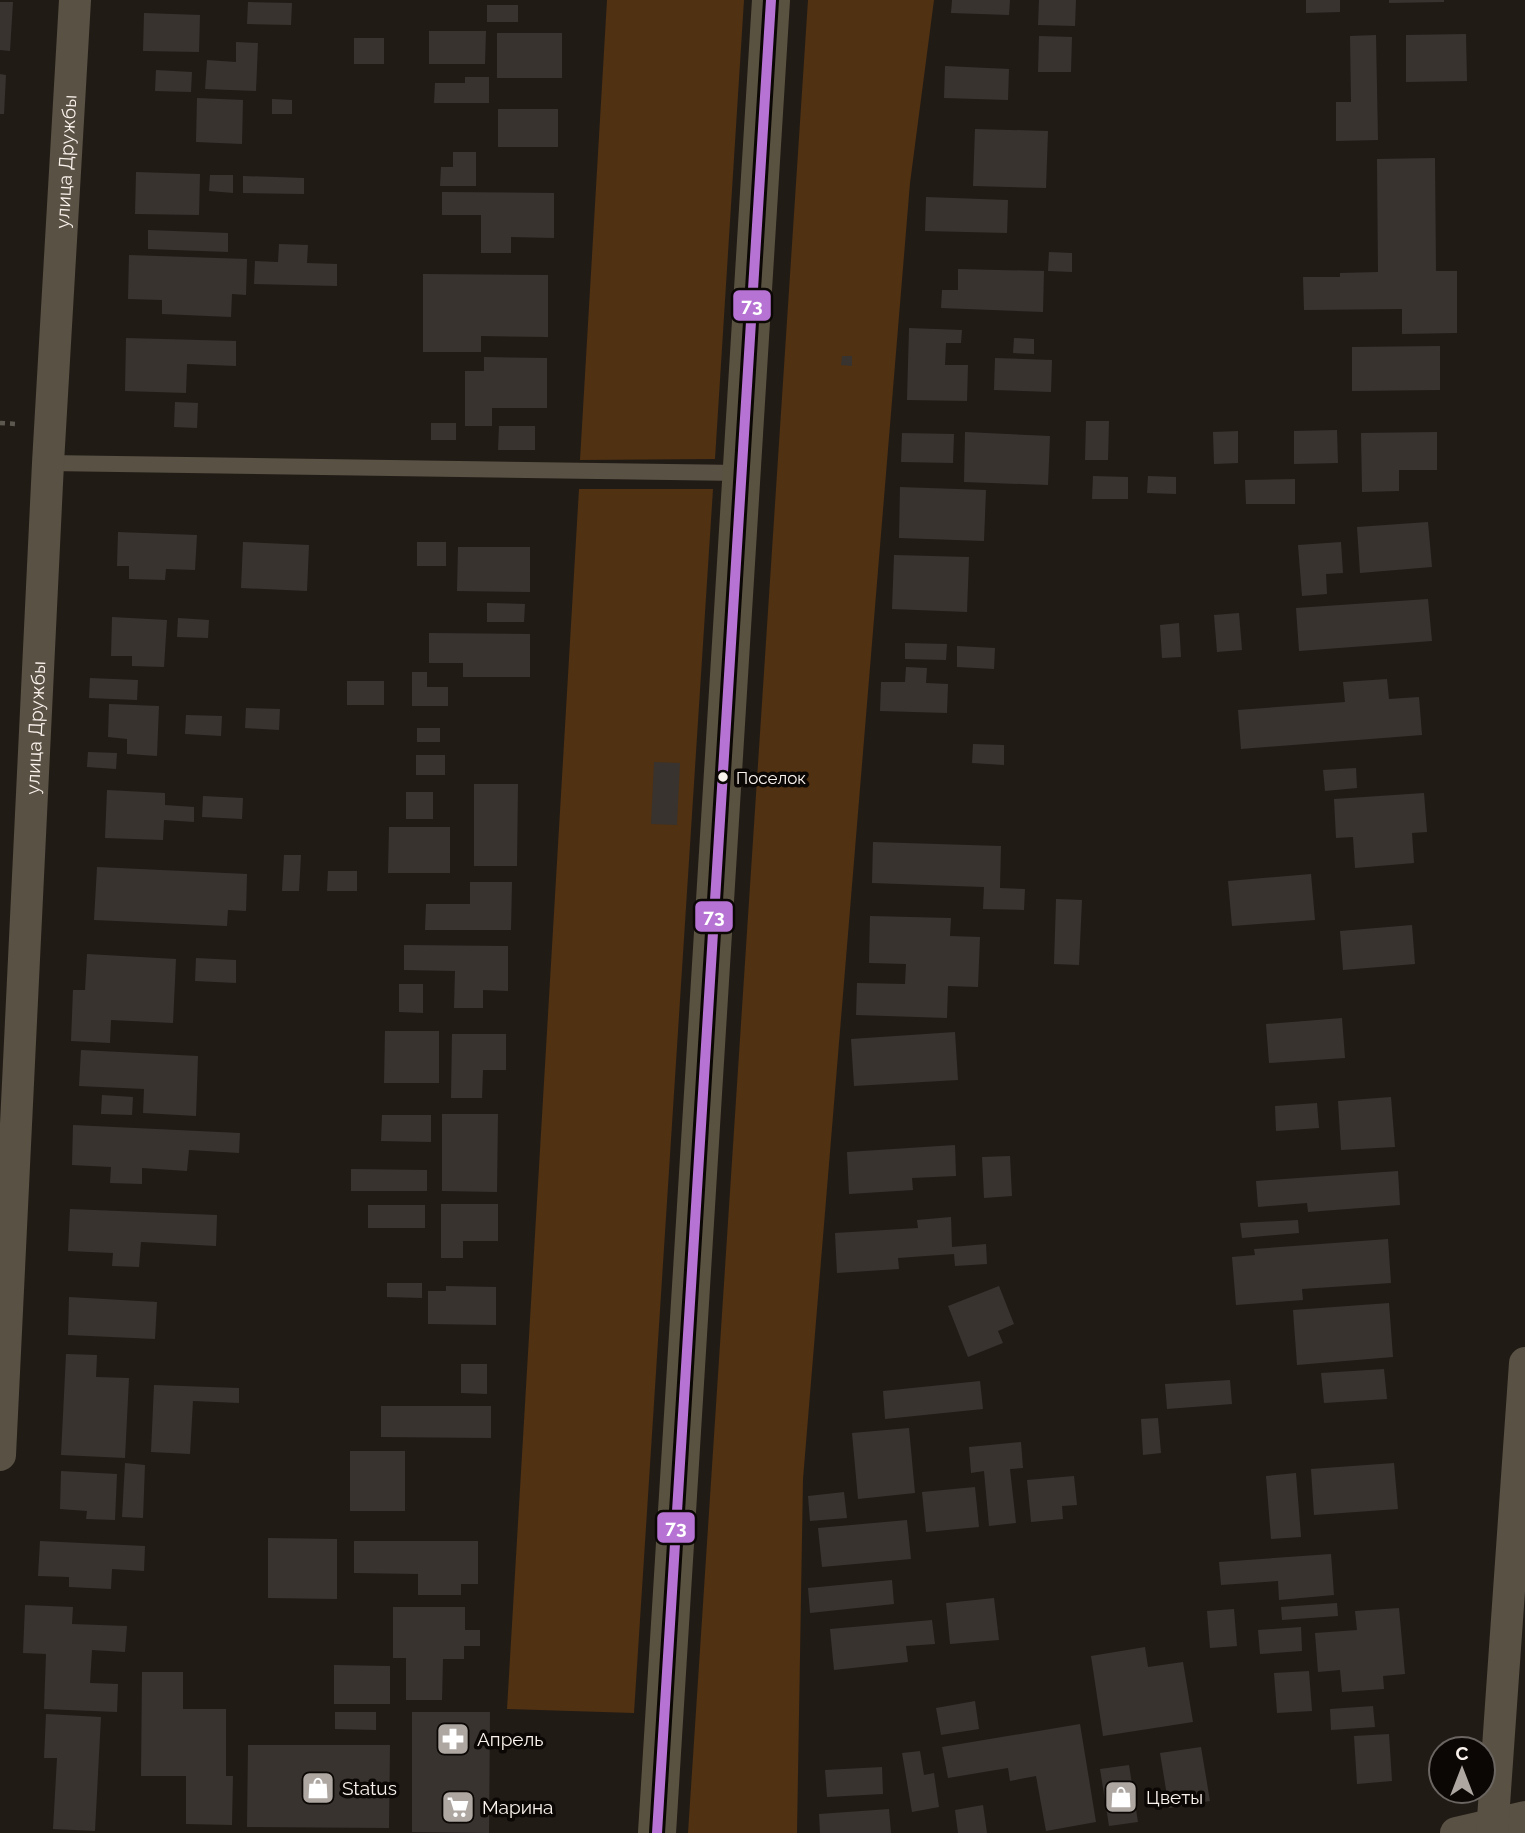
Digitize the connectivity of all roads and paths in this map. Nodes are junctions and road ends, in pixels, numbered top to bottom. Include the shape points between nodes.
1 (75, 0) edge
2 (771, 0) edge
3 (48, 463) junction
4 (741, 473) junction
5 (1525, 1363) edge
6 (0, 1455) edge
7 (1525, 1817) edge
8 (1492, 1829) edge
9 (657, 1833) edge
10 (1457, 1833) edge

1 - 3 street, улица Дружбы
2 - 4 street
3 - 4 lane
3 - 6 street, улица Дружбы
4 - 9 street
5 - 8 street
7 - 8 street
8 - 10 street

